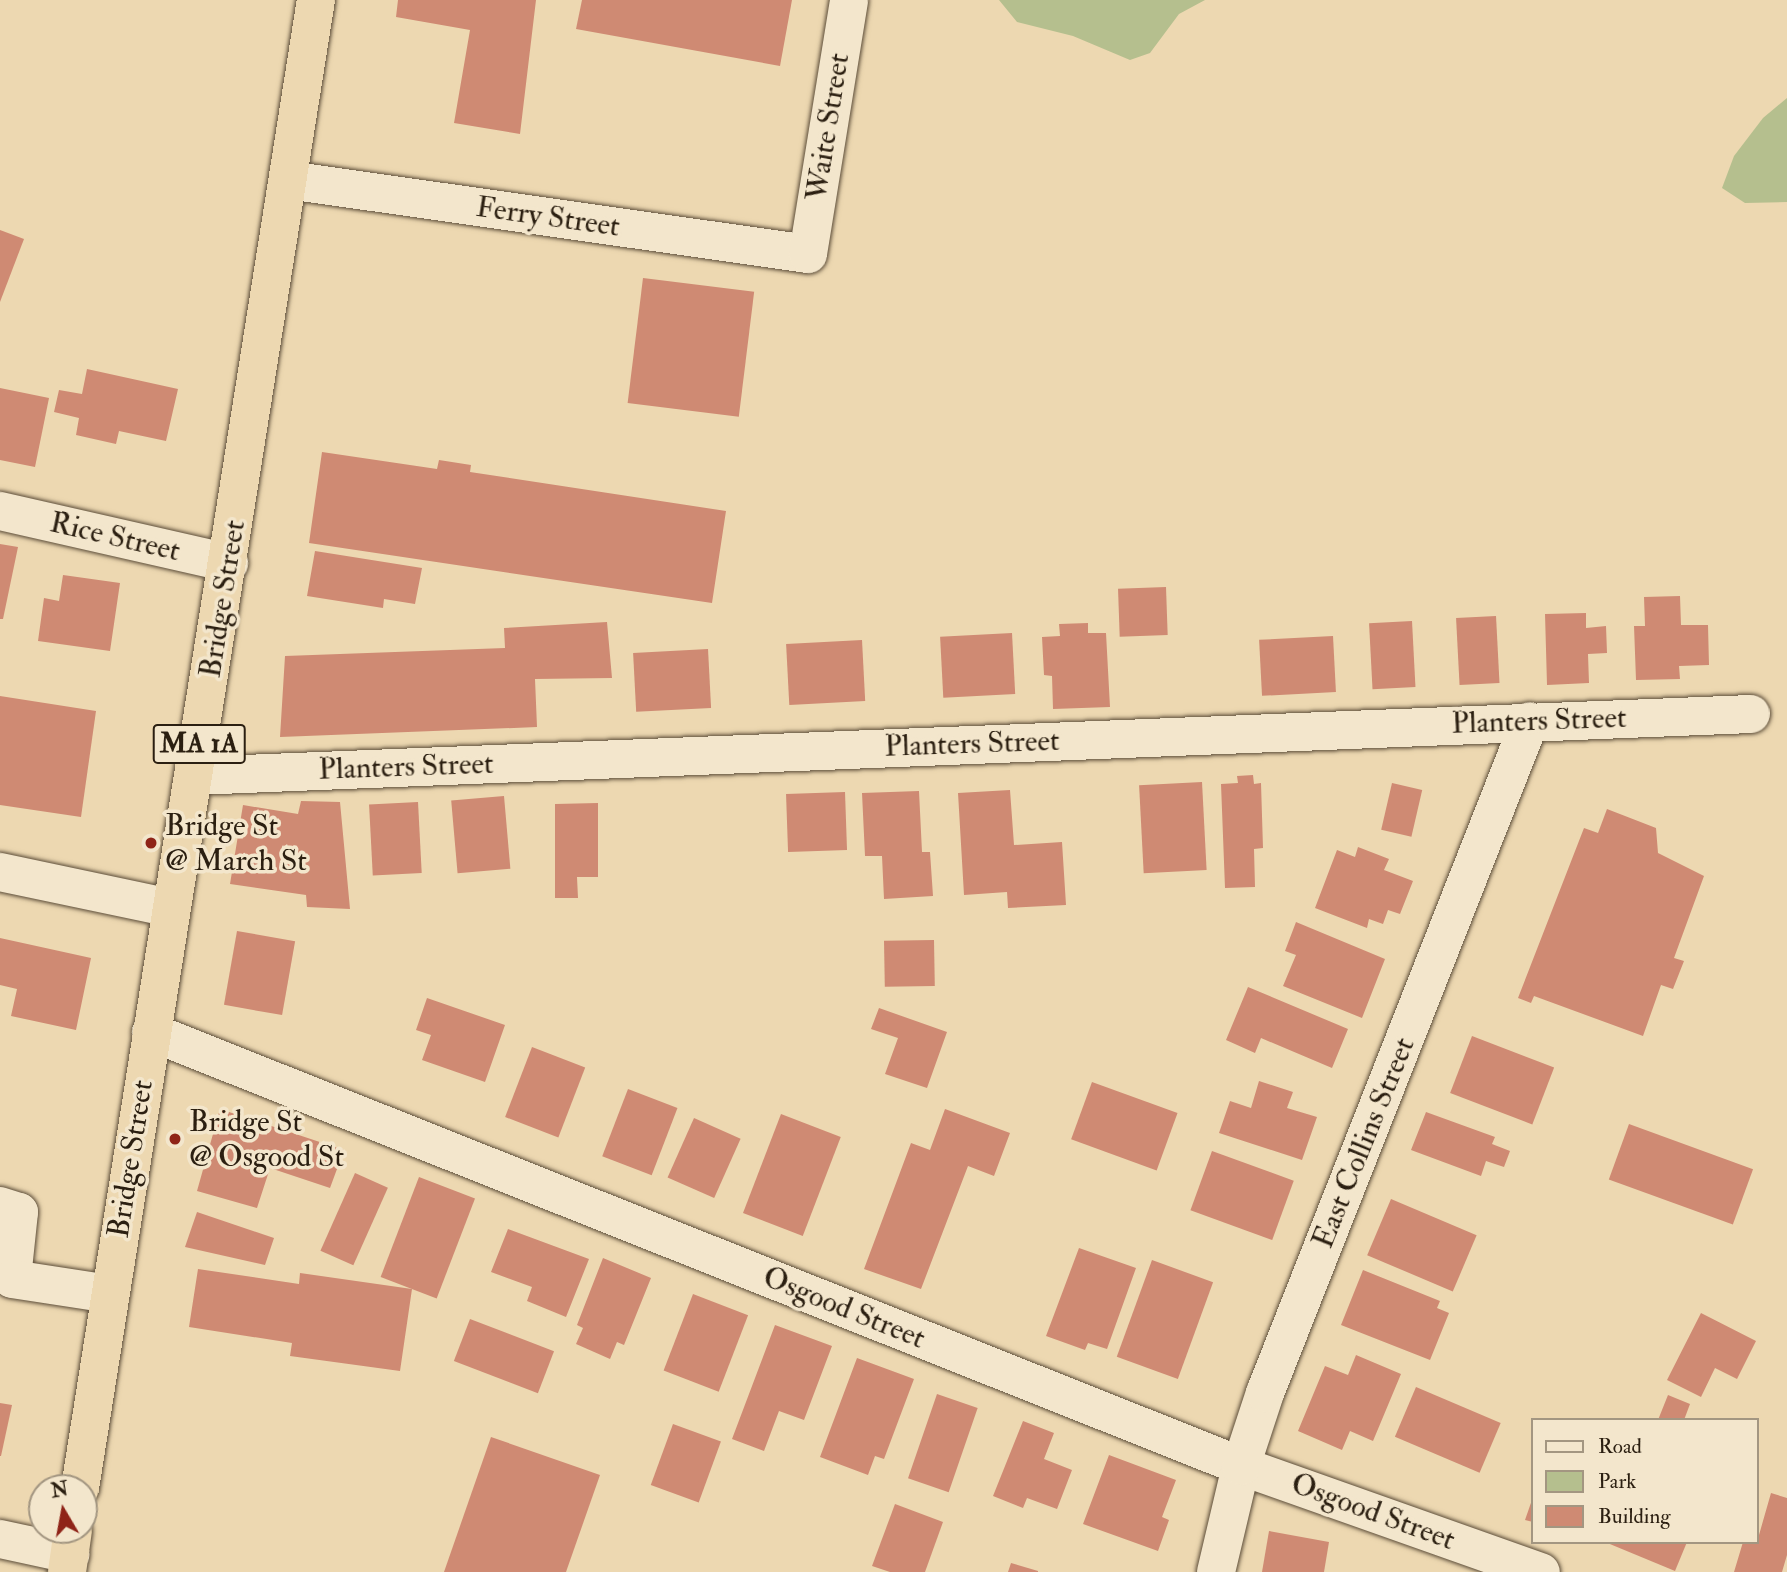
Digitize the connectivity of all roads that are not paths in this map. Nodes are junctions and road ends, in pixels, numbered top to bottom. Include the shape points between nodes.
1 (316, 0) edge
2 (849, 0) edge
3 (288, 180) junction
4 (808, 254) joint
5 (0, 511) edge
6 (229, 563) junction
7 (1751, 714) dead end
8 (1530, 721) junction
9 (194, 776) junction
10 (0, 872) edge
11 (171, 908) junction
12 (151, 1032) junction
13 (0, 1206) edge
14 (110, 1294) junction
15 (1241, 1466) junction
16 (82, 1474) edge
17 (0, 1539) edge
18 (70, 1552) edge
19 (1216, 1572) edge
20 (1541, 1572) edge

1 - 3 highway, Bridge Street / MA 1A
2 - 4 street, Waite Street
3 - 4 street, Ferry Street
3 - 6 highway, Bridge Street / MA 1A
5 - 6 street, Rice Street
6 - 9 highway, Bridge Street / MA 1A
7 - 8 street, Planters Street
8 - 9 street, Planters Street
8 - 15 street, East Collins Street via 1265,1393
9 - 11 highway, Bridge Street / MA 1A
10 - 11 street
11 - 12 highway, Bridge Street / MA 1A
12 - 14 highway, Bridge Street / MA 1A
12 - 15 street, Osgood Street
13 - 14 street via 19,1212 12,1279
14 - 16 highway, Bridge Street / MA 1A
15 - 19 street, East Collins Street
15 - 20 street, Osgood Street
17 - 18 street

